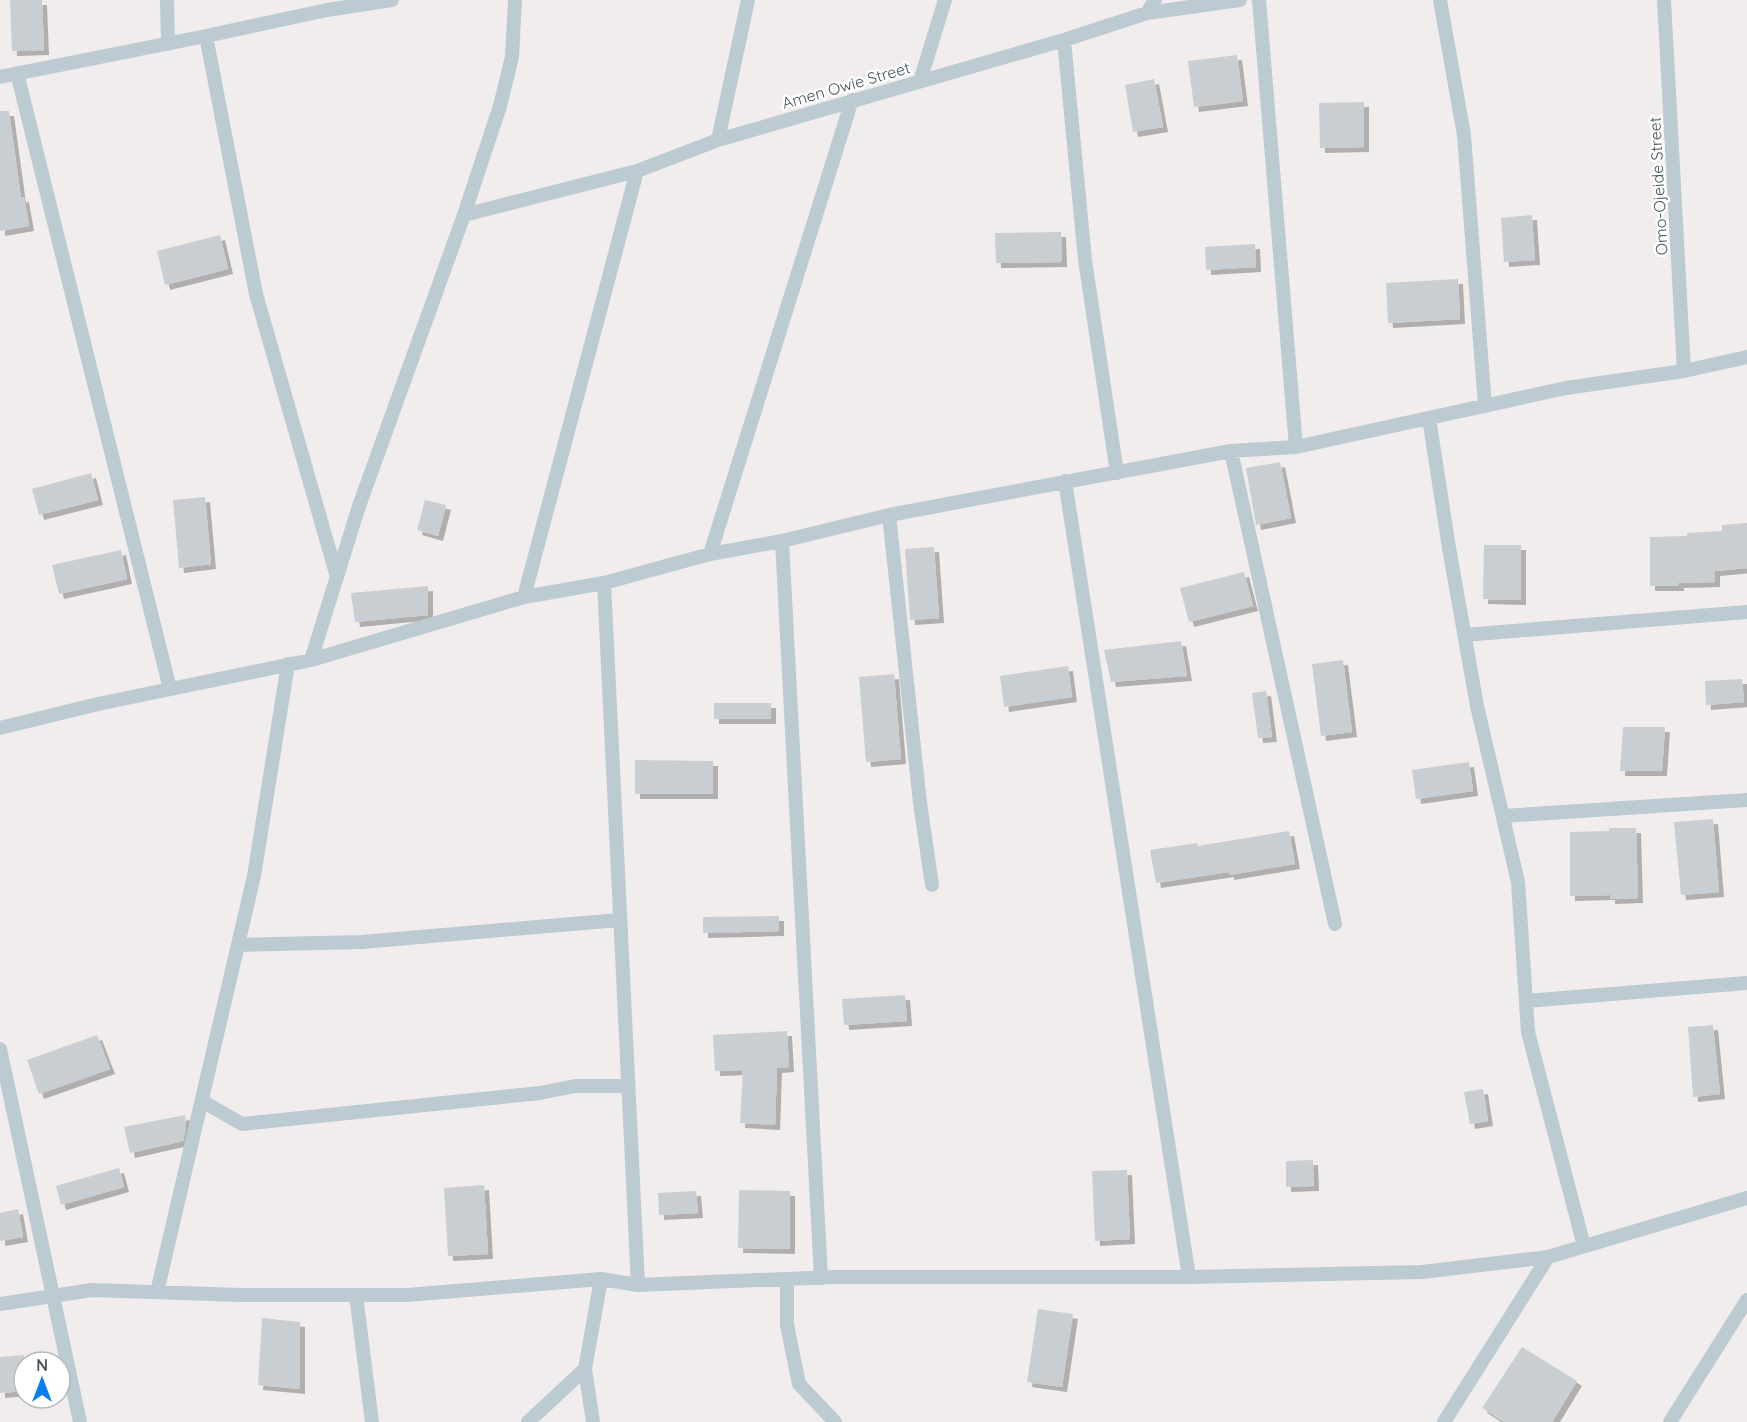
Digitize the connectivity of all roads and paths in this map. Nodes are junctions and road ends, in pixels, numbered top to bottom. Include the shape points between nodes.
1 (167, 0) edge
2 (392, 0) edge
3 (515, 0) edge
4 (748, 0) edge
5 (945, 0) edge
6 (1155, 0) edge
7 (1240, 0) edge
8 (1259, 0) edge
9 (1440, 0) edge
10 (1664, 0) edge
11 (328, 5) edge
12 (1147, 14) junction
13 (206, 36) junction
14 (1064, 40) junction
15 (168, 44) junction
16 (17, 73) junction
17 (0, 76) edge
18 (920, 81) junction
19 (852, 100) junction
20 (718, 140) junction
21 (637, 171) junction
22 (464, 215) junction
23 (1747, 357) edge
24 (1684, 371) junction
25 (1485, 406) junction
26 (1429, 418) junction
27 (1296, 447) junction
28 (1231, 451) junction
29 (1118, 473) junction
30 (1065, 481) junction
31 (889, 515) junction
32 (782, 541) junction
33 (710, 554) junction
34 (337, 577) junction
35 (604, 583) junction
36 (524, 597) junction
37 (1747, 612) edge
38 (1464, 635) junction
39 (311, 660) junction
40 (288, 664) junction
41 (170, 689) junction
42 (0, 728) edge
43 (1747, 800) edge
44 (1503, 816) junction
45 (932, 885) dead end
46 (619, 920) junction
47 (1335, 924) dead end
48 (238, 945) junction
49 (1747, 983) edge
50 (1526, 1001) junction
51 (0, 1049) edge
52 (628, 1086) junction
53 (202, 1101) junction
54 (1747, 1198) edge
55 (1584, 1246) junction
56 (1548, 1257) junction
57 (1189, 1277) junction
58 (821, 1278) junction
59 (601, 1279) junction
60 (787, 1279) junction
61 (638, 1285) junction
62 (157, 1292) junction
63 (356, 1295) junction
64 (54, 1296) junction
65 (1747, 1299) edge
66 (0, 1305) edge
67 (585, 1369) junction
68 (80, 1422) edge
69 (372, 1422) edge
70 (528, 1422) edge
71 (593, 1422) edge
72 (835, 1422) edge
73 (1444, 1422) edge
74 (1670, 1422) edge

1 - 15 street
2 - 11 street
3 - 22 street via 513,57
4 - 20 street
5 - 18 street
6 - 12 street
7 - 12 street, Amen Owie Street
8 - 27 street
9 - 25 street via 1464,135
10 - 24 street, Omo-Ojeide Street
11 - 13 street
12 - 14 street, Amen Owie Street
13 - 15 street
13 - 34 street via 256,294
14 - 18 street, Amen Owie Street
14 - 29 street via 1085,260
15 - 16 street
16 - 17 street
16 - 41 street
18 - 19 street, Amen Owie Street
19 - 20 street, Amen Owie Street
19 - 33 street
20 - 21 street, Amen Owie Street
21 - 22 street, Amen Owie Street
21 - 36 street
22 - 34 street
23 - 24 street
24 - 25 street via 1566,388
25 - 26 street
26 - 27 street
26 - 38 street
27 - 28 street
28 - 29 street
28 - 47 street
29 - 30 street
30 - 31 street
30 - 57 street
31 - 32 street
31 - 45 street
32 - 33 street
32 - 58 street
33 - 35 street
34 - 39 street
35 - 36 street
35 - 46 street
36 - 39 street
37 - 38 street
38 - 44 street
39 - 40 street
40 - 41 street
40 - 48 street via 255,876
41 - 42 street
43 - 44 street
44 - 50 street via 1518,882
46 - 48 street via 362,942
46 - 52 street
48 - 53 street
49 - 50 street
50 - 55 street via 1528,1032
51 - 64 street
52 - 53 street via 576,1086 242,1125
52 - 61 street
53 - 62 street
54 - 55 street
55 - 56 street
56 - 57 street via 1422,1272
56 - 73 street
57 - 58 street
58 - 60 street
59 - 61 street
59 - 63 street via 407,1295
59 - 67 street
60 - 61 street
60 - 72 street via 787,1325 800,1384
62 - 63 street
62 - 64 street via 92,1290
63 - 69 street
64 - 66 street
64 - 68 street
65 - 74 street
67 - 70 street
67 - 71 street

